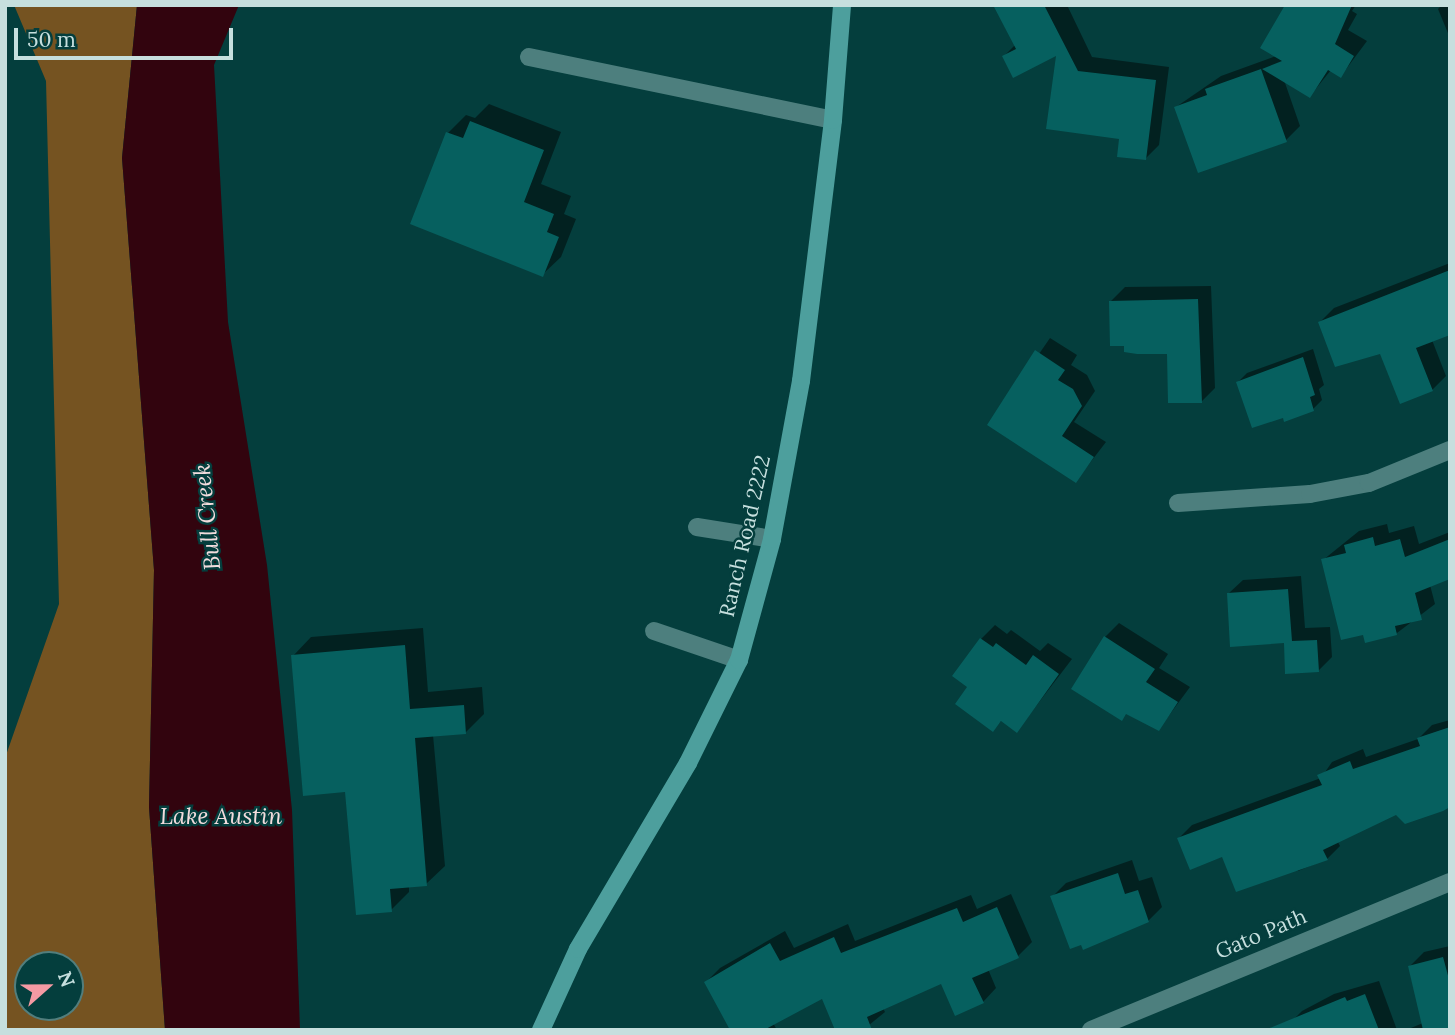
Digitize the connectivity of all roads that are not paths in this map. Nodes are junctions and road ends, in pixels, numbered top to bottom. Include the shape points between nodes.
1 (842, 5) edge
2 (529, 57) dead end
3 (833, 120) junction
4 (1450, 450) edge
5 (1178, 503) dead end
6 (697, 527) dead end
7 (772, 539) junction
8 (654, 631) dead end
9 (739, 660) junction
10 (1450, 882) edge
11 (541, 1030) edge
12 (1091, 1030) edge

1 - 3 main road, Ranch Road 2222
2 - 3 street
3 - 7 main road, Ranch Road 2222 via 801,381
4 - 5 street via 1369,483 1310,494
6 - 7 street
7 - 9 main road, Ranch Road 2222
8 - 9 street
9 - 11 main road, Ranch Road 2222 via 688,763 578,949
10 - 12 street, Gato Path

